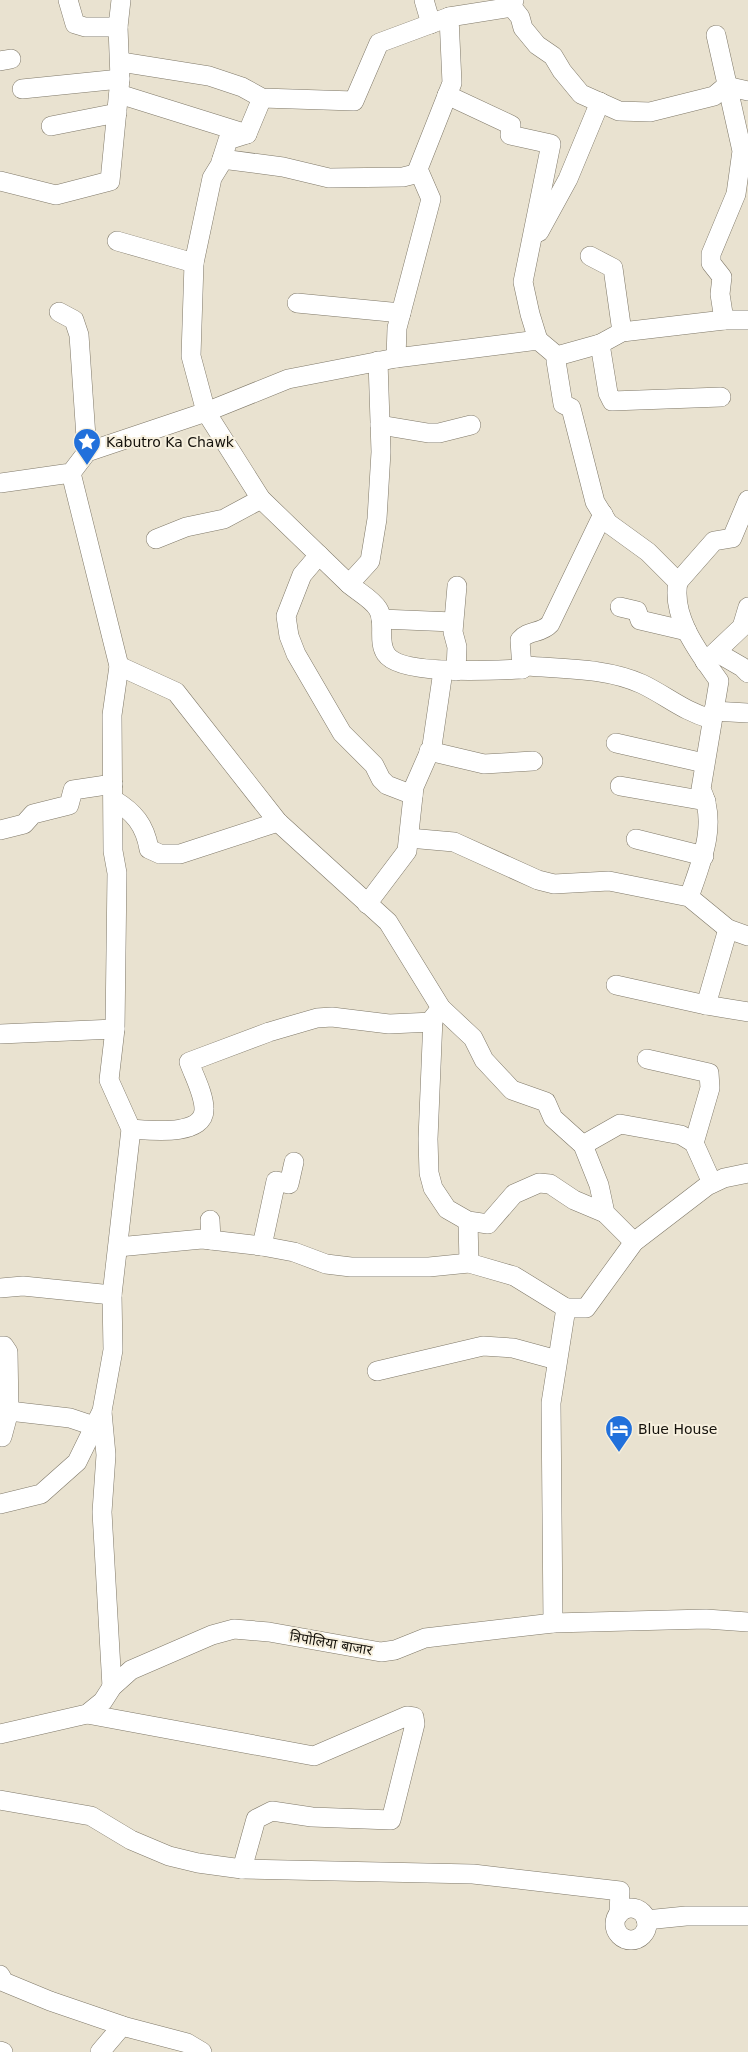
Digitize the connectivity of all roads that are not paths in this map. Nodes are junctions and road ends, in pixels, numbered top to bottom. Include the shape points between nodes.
1 (68, 0) edge
2 (121, 0) edge
3 (424, 0) edge
4 (513, 4) edge
5 (449, 17) junction
6 (431, 24) junction
7 (118, 27) junction
8 (716, 35) dead end
9 (120, 78) junction
10 (726, 86) junction
11 (22, 89) dead end
12 (748, 91) edge
13 (448, 95) junction
14 (262, 98) junction
15 (600, 102) junction
16 (117, 113) junction
17 (52, 126) dead end
18 (247, 134) junction
19 (222, 159) junction
20 (419, 173) junction
21 (0, 181) edge
22 (117, 241) dead end
23 (530, 248) junction
24 (590, 256) dead end
25 (194, 263) junction
26 (297, 303) dead end
27 (59, 312) dead end
28 (401, 314) junction
29 (724, 320) junction
30 (748, 320) edge
31 (622, 332) junction
32 (538, 340) junction
33 (600, 344) junction
34 (557, 356) junction
35 (387, 360) junction
36 (721, 397) dead end
37 (206, 412) junction
38 (380, 425) junction
39 (471, 425) dead end
40 (87, 452) junction
41 (71, 473) junction
42 (0, 483) edge
43 (261, 499) junction
44 (748, 500) edge
45 (603, 514) junction
46 (156, 539) dead end
47 (740, 540) edge
48 (319, 555) junction
49 (678, 582) junction
50 (349, 584) junction
51 (456, 586) dead end
52 (620, 607) dead end
53 (748, 607) edge
54 (381, 619) junction
55 (453, 622) junction
56 (745, 627) edge
57 (687, 631) junction
58 (711, 657) junction
59 (119, 666) junction
60 (522, 669) junction
61 (449, 671) junction
62 (748, 673) edge
63 (748, 713) edge
64 (712, 715) junction
65 (616, 744) dead end
66 (429, 751) junction
67 (533, 761) dead end
68 (704, 763) junction
69 (620, 786) dead end
70 (114, 792) junction
71 (413, 795) junction
72 (706, 801) junction
73 (278, 822) junction
74 (0, 830) edge
75 (409, 838) junction
76 (636, 839) dead end
77 (704, 856) junction
78 (689, 897) junction
79 (367, 904) junction
80 (728, 929) junction
81 (748, 936) edge
82 (616, 984) dead end
83 (706, 1006) junction
84 (748, 1012) edge
85 (437, 1015) junction
86 (116, 1029) junction
87 (0, 1034) edge
88 (647, 1059) dead end
89 (130, 1129) junction
90 (694, 1143) junction
91 (583, 1145) junction
92 (294, 1162) dead end
93 (748, 1173) edge
94 (712, 1183) junction
95 (605, 1213) junction
96 (210, 1220) dead end
97 (468, 1221) junction
98 (211, 1240) junction
99 (634, 1242) junction
100 (262, 1246) junction
101 (118, 1247) junction
102 (468, 1263) junction
103 (0, 1288) edge
104 (112, 1295) junction
105 (566, 1308) junction
106 (0, 1346) edge
107 (557, 1360) junction
108 (376, 1371) dead end
109 (6, 1407) edge
110 (98, 1419) junction
111 (2, 1437) dead end
112 (0, 1504) edge
113 (748, 1622) edge
114 (553, 1623) junction
115 (112, 1687) junction
116 (87, 1714) junction
117 (0, 1734) edge
118 (0, 1800) edge
119 (242, 1869) junction
120 (619, 1914) junction
121 (748, 1916) edge
122 (646, 1920) junction
123 (0, 1975) edge
124 (122, 2026) junction
125 (100, 2052) edge
126 (202, 2052) edge

1 - 7 street via 75,24
2 - 7 street
3 - 6 street
4 - 5 street
4 - 15 street via 524,28 537,45 553,56 582,94
5 - 6 street
5 - 13 street via 452,83
6 - 14 street via 379,43 354,101
7 - 9 street
8 - 10 street
9 - 11 street
9 - 14 street via 209,76
9 - 16 street
9 - 18 street
10 - 12 street
10 - 15 street via 714,96 650,112 619,110
10 - 29 street via 742,151 736,194 710,254 711,263 722,277 720,294
13 - 20 street
13 - 23 street via 511,125 510,135 551,144
14 - 18 street
15 - 23 street via 568,179
16 - 17 street
16 - 21 street via 110,181 56,195
18 - 19 street via 228,140
19 - 20 street via 283,167 329,178 403,177
19 - 25 street via 212,178
20 - 28 street via 431,199
22 - 25 street
23 - 32 street via 523,282
24 - 31 street via 613,268
25 - 37 street via 191,356
26 - 28 street
27 - 40 street via 74,320 79,335
28 - 35 street
29 - 30 street
29 - 31 street
31 - 33 street
32 - 34 street
32 - 35 street
33 - 34 street
33 - 36 street via 612,401
34 - 45 street via 563,404 571,408 595,502
35 - 37 street via 288,379
35 - 38 street
37 - 40 street
37 - 43 street
38 - 39 street via 439,433
38 - 50 street via 377,519 370,561
40 - 41 street
41 - 42 street
41 - 59 street
43 - 46 street via 224,520 186,527
43 - 48 street
44 - 47 street
45 - 49 street via 608,523 648,552
45 - 60 street via 550,624 542,631 525,634 520,640
47 - 49 street via 714,541
48 - 50 street
48 - 71 street via 302,575 286,616 296,654 342,733 374,766 387,785
49 - 57 street via 678,602
50 - 54 street via 377,608
51 - 55 street
52 - 57 street via 637,611 640,620
53 - 56 street
54 - 55 street
54 - 61 street via 381,638 387,656
55 - 61 street via 457,648
56 - 58 street
57 - 58 street
58 - 62 street via 742,667
58 - 64 street via 719,681
59 - 70 street via 112,716
59 - 73 street via 176,692
60 - 61 street
60 - 64 street via 527,666 623,677 644,685 689,712
61 - 66 street
63 - 64 street
64 - 68 street
65 - 68 street
66 - 67 street via 484,764
66 - 71 street via 415,779
68 - 72 street via 700,789
69 - 72 street
70 - 73 street via 144,828 150,849 166,856 190,852
70 - 74 street via 73,790 69,805 33,814 24,824
70 - 86 street
71 - 75 street
72 - 77 street via 708,822
73 - 79 street
75 - 78 street via 454,842 538,880 554,884 609,881
75 - 79 street via 408,851
76 - 77 street
77 - 78 street
78 - 80 street
79 - 85 street via 388,922
80 - 81 street
80 - 83 street
82 - 83 street
83 - 84 street
85 - 89 street via 389,1024 316,1018 206,1054 189,1062 204,1104 202,1120 174,1130
85 - 91 street via 473,1038 484,1060 512,1090 546,1102 553,1118
85 - 97 street via 428,1140 429,1173 447,1209
86 - 87 street
86 - 89 street via 109,1080
88 - 90 street via 709,1073 710,1088
89 - 101 street
90 - 91 street via 681,1134 625,1124 615,1126
90 - 94 street
91 - 95 street via 599,1185
92 - 100 street via 289,1184 276,1180
93 - 94 street
94 - 99 street
95 - 97 street via 574,1200 550,1184 539,1183 514,1194 491,1223
95 - 99 street
96 - 98 street
97 - 102 street
98 - 100 street
98 - 101 street
99 - 105 street via 586,1308
100 - 102 street via 294,1252 326,1264 351,1267 429,1267
101 - 104 street
102 - 105 street via 514,1276
103 - 104 street via 23,1286
104 - 110 street via 114,1350
105 - 107 street
106 - 109 street via 8,1352
107 - 108 street via 512,1348 482,1346
107 - 114 street via 550,1403
109 - 110 street via 70,1418
109 - 111 street
110 - 112 street via 77,1462 41,1494
110 - 115 street via 106,1455 102,1512
113 - 114 street, त्रिपोलिया बाजार via 706,1619
114 - 115 street, त्रिपोलिया बाजार via 425,1638 381,1652 234,1629 130,1670
115 - 116 street, त्रिपोलिया बाजार via 103,1701
116 - 117 street, त्रिपोलिया बाजार
116 - 119 street via 314,1756 407,1716 414,1717 415,1724 390,1820 312,1817 272,1811 256,1819
118 - 119 street via 91,1816 131,1840 169,1856
119 - 120 street via 521,1878 620,1891
120 - 122 street via 635,1909
120 - 122 street via 615,1922 617,1932 629,1940 643,1934
121 - 122 street
123 - 124 street via 4,1982
124 - 125 street
124 - 126 street via 187,2043

